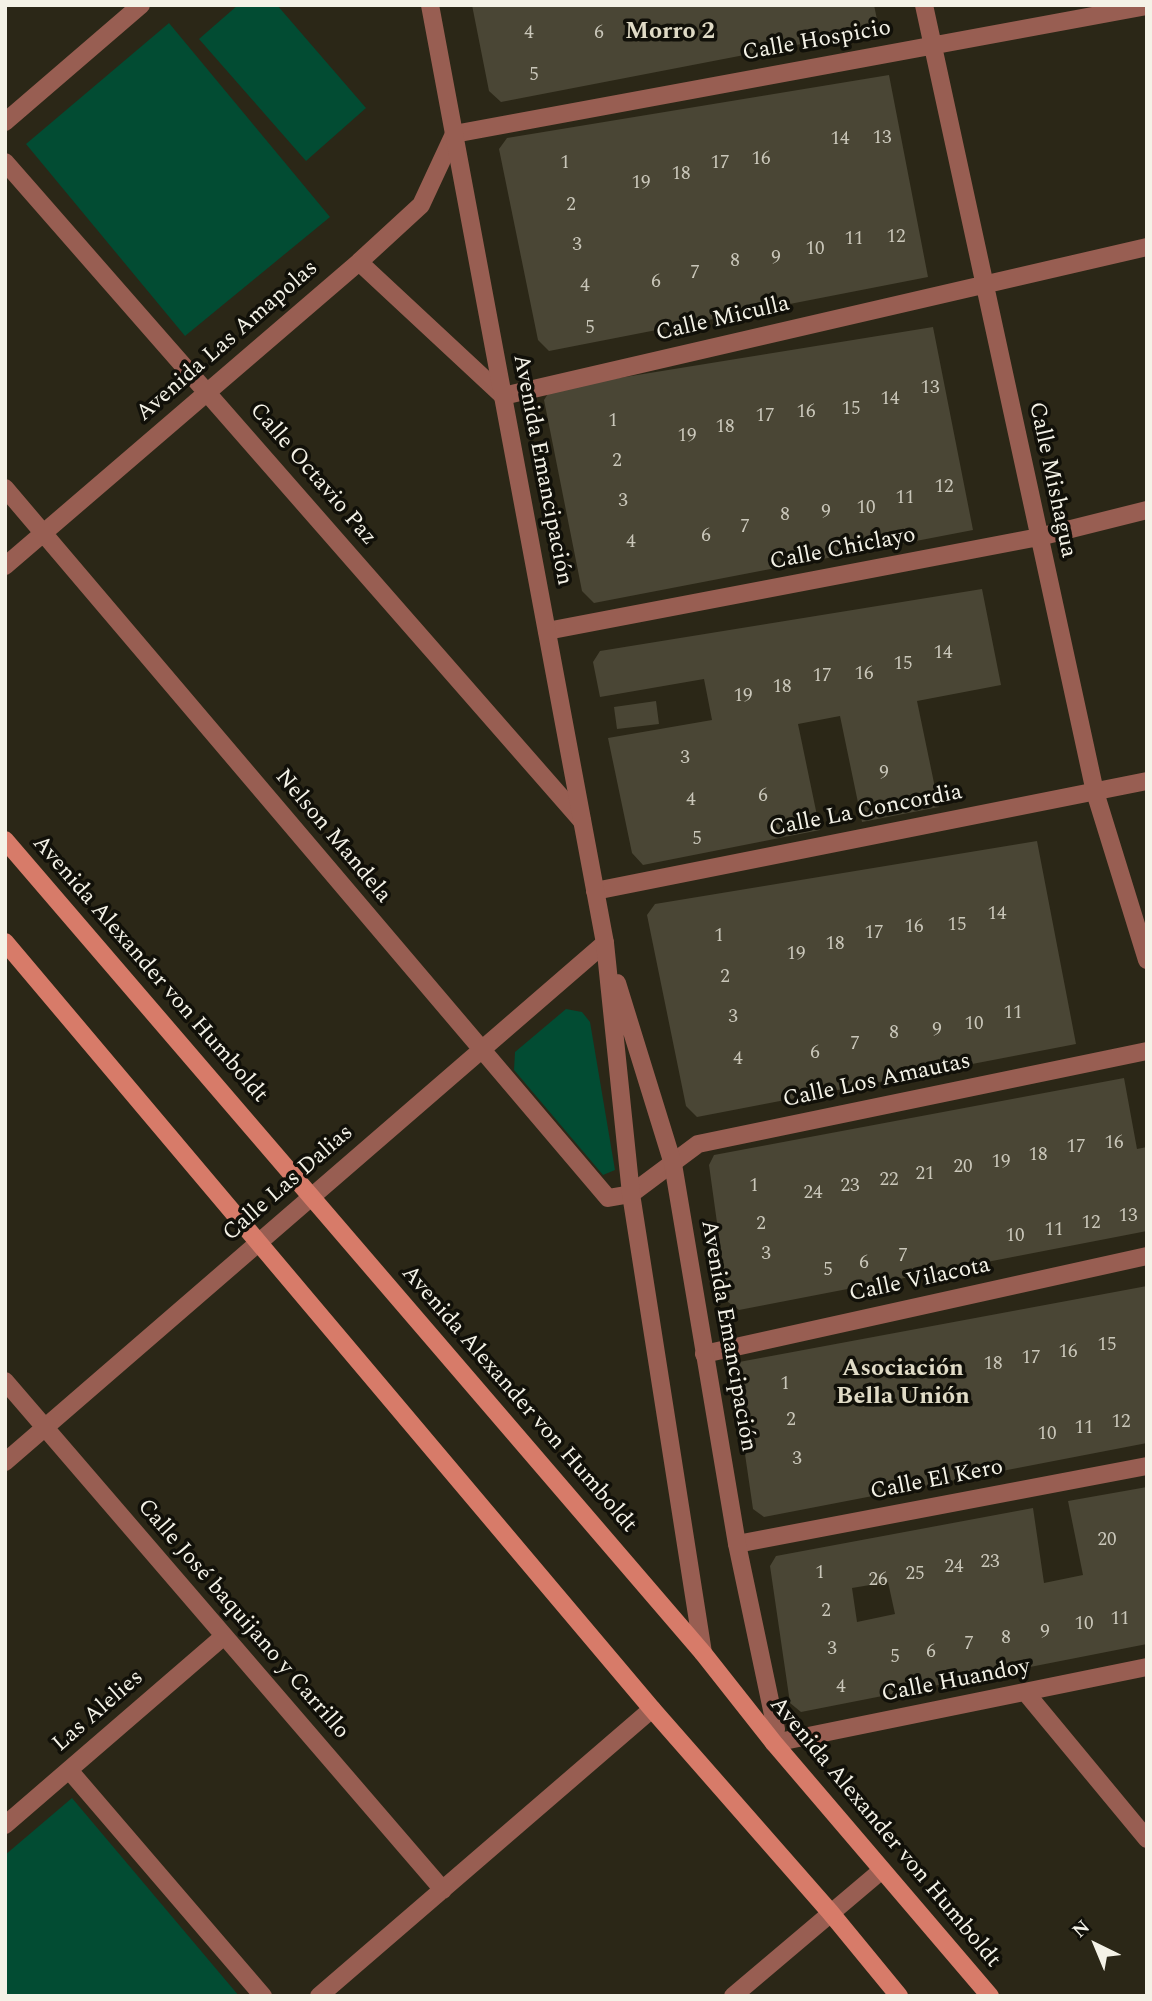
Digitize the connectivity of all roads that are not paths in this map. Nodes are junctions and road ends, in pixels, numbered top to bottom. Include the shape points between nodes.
1 (141, 5) edge
2 (430, 5) edge
3 (923, 5) edge
4 (1147, 6) edge
5 (932, 46) junction
6 (5, 122) edge
7 (454, 134) junction
8 (5, 162) edge
9 (1147, 247) edge
10 (359, 262) junction
11 (984, 284) junction
12 (207, 393) junction
13 (503, 396) junction
14 (5, 488) edge
15 (1147, 510) edge
16 (44, 533) junction
17 (1039, 537) junction
18 (5, 566) edge
19 (547, 631) junction
20 (1147, 781) edge
21 (1095, 792) junction
22 (582, 821) junction
23 (5, 840) edge
24 (595, 891) junction
25 (5, 942) edge
26 (605, 943) junction
27 (1147, 960) edge
28 (481, 1051) junction
29 (1147, 1051) edge
30 (673, 1164) junction
31 (631, 1194) junction
32 (312, 1197) junction
33 (258, 1244) junction
34 (1147, 1256) edge
35 (704, 1354) junction
36 (5, 1381) edge
37 (45, 1428) junction
38 (5, 1462) edge
39 (1147, 1466) edge
40 (737, 1544) junction
41 (224, 1636) junction
42 (703, 1653) junction
43 (1147, 1667) edge
44 (1026, 1693) junction
45 (652, 1709) junction
46 (774, 1743) junction
47 (69, 1770) junction
48 (5, 1825) edge
49 (1147, 1839) edge
50 (882, 1870) junction
51 (443, 1889) junction
52 (830, 1912) junction
53 (263, 1996) edge
54 (319, 1996) edge
55 (733, 1996) edge
56 (899, 1996) edge
57 (990, 1996) edge

1 - 6 street
2 - 7 street, Avenida Emancipación
3 - 5 street, Calle Mishagua
4 - 5 street, Calle Hospicio
5 - 7 street, Calle Hospicio
5 - 11 street, Calle Mishagua
7 - 10 street, Avenida Las Amapolas via 421,205
7 - 13 street, Avenida Emancipación
8 - 12 street, Calle Octavio Paz
9 - 11 street, Calle Miculla
10 - 12 street, Avenida Las Amapolas
10 - 13 street
11 - 13 street, Calle Miculla
11 - 17 street, Calle Mishagua
12 - 16 street, Avenida Las Amapolas
12 - 22 street, Calle Octavio Paz
13 - 19 street, Avenida Emancipación
14 - 16 street, Nelson Mandela
15 - 17 street, Calle Chiclayo
16 - 18 street, Avenida Las Amapolas
16 - 28 street, Nelson Mandela
17 - 19 street, Calle Chiclayo
17 - 21 street, Calle Mishagua
19 - 22 street, Avenida Emancipación
20 - 21 street, Calle La Concordia
21 - 24 street, Calle La Concordia
21 - 27 street, Calle Mishagua
22 - 24 street, Avenida Emancipación
23 - 32 main road, Avenida Alexander von Humboldt
24 - 26 street, Avenida Emancipación
25 - 33 main road
26 - 28 street, Calle Las Dalias
26 - 30 street, Avenida Emancipación
26 - 31 street, Avenida Emancipación
28 - 31 street, Nelson Mandela via 608,1198
28 - 32 street, Calle Las Dalias
29 - 30 street, Calle Los Amautas via 698,1144
30 - 31 street, Calle Los Amautas
30 - 35 street, Avenida Emancipación
31 - 42 street, Avenida Emancipación
32 - 33 street, Calle Las Dalias
32 - 42 main road, Avenida Alexander von Humboldt
33 - 37 street, Calle Las Dalias
33 - 45 main road
34 - 35 street, Calle Vilacota
35 - 40 street, Avenida Emancipación
36 - 37 street, Calle José baquijano y Carrillo
37 - 38 street, Calle Las Dalias
37 - 41 street, Calle José baquijano y Carrillo
39 - 40 street, Calle El Kero
40 - 46 street, Avenida Emancipación via 776,1728
41 - 47 street, Las Alelies
41 - 51 street, Calle José baquijano y Carrillo
42 - 46 main road, Avenida Alexander von Humboldt
43 - 44 street, Calle Huandoy
44 - 46 street, Calle Huandoy
44 - 49 street
45 - 51 street
45 - 52 main road
46 - 50 main road, Avenida Alexander von Humboldt
47 - 48 street, Las Alelies
47 - 53 street
50 - 52 street
50 - 57 main road, Avenida Alexander von Humboldt
51 - 54 street
52 - 55 street
52 - 56 main road

